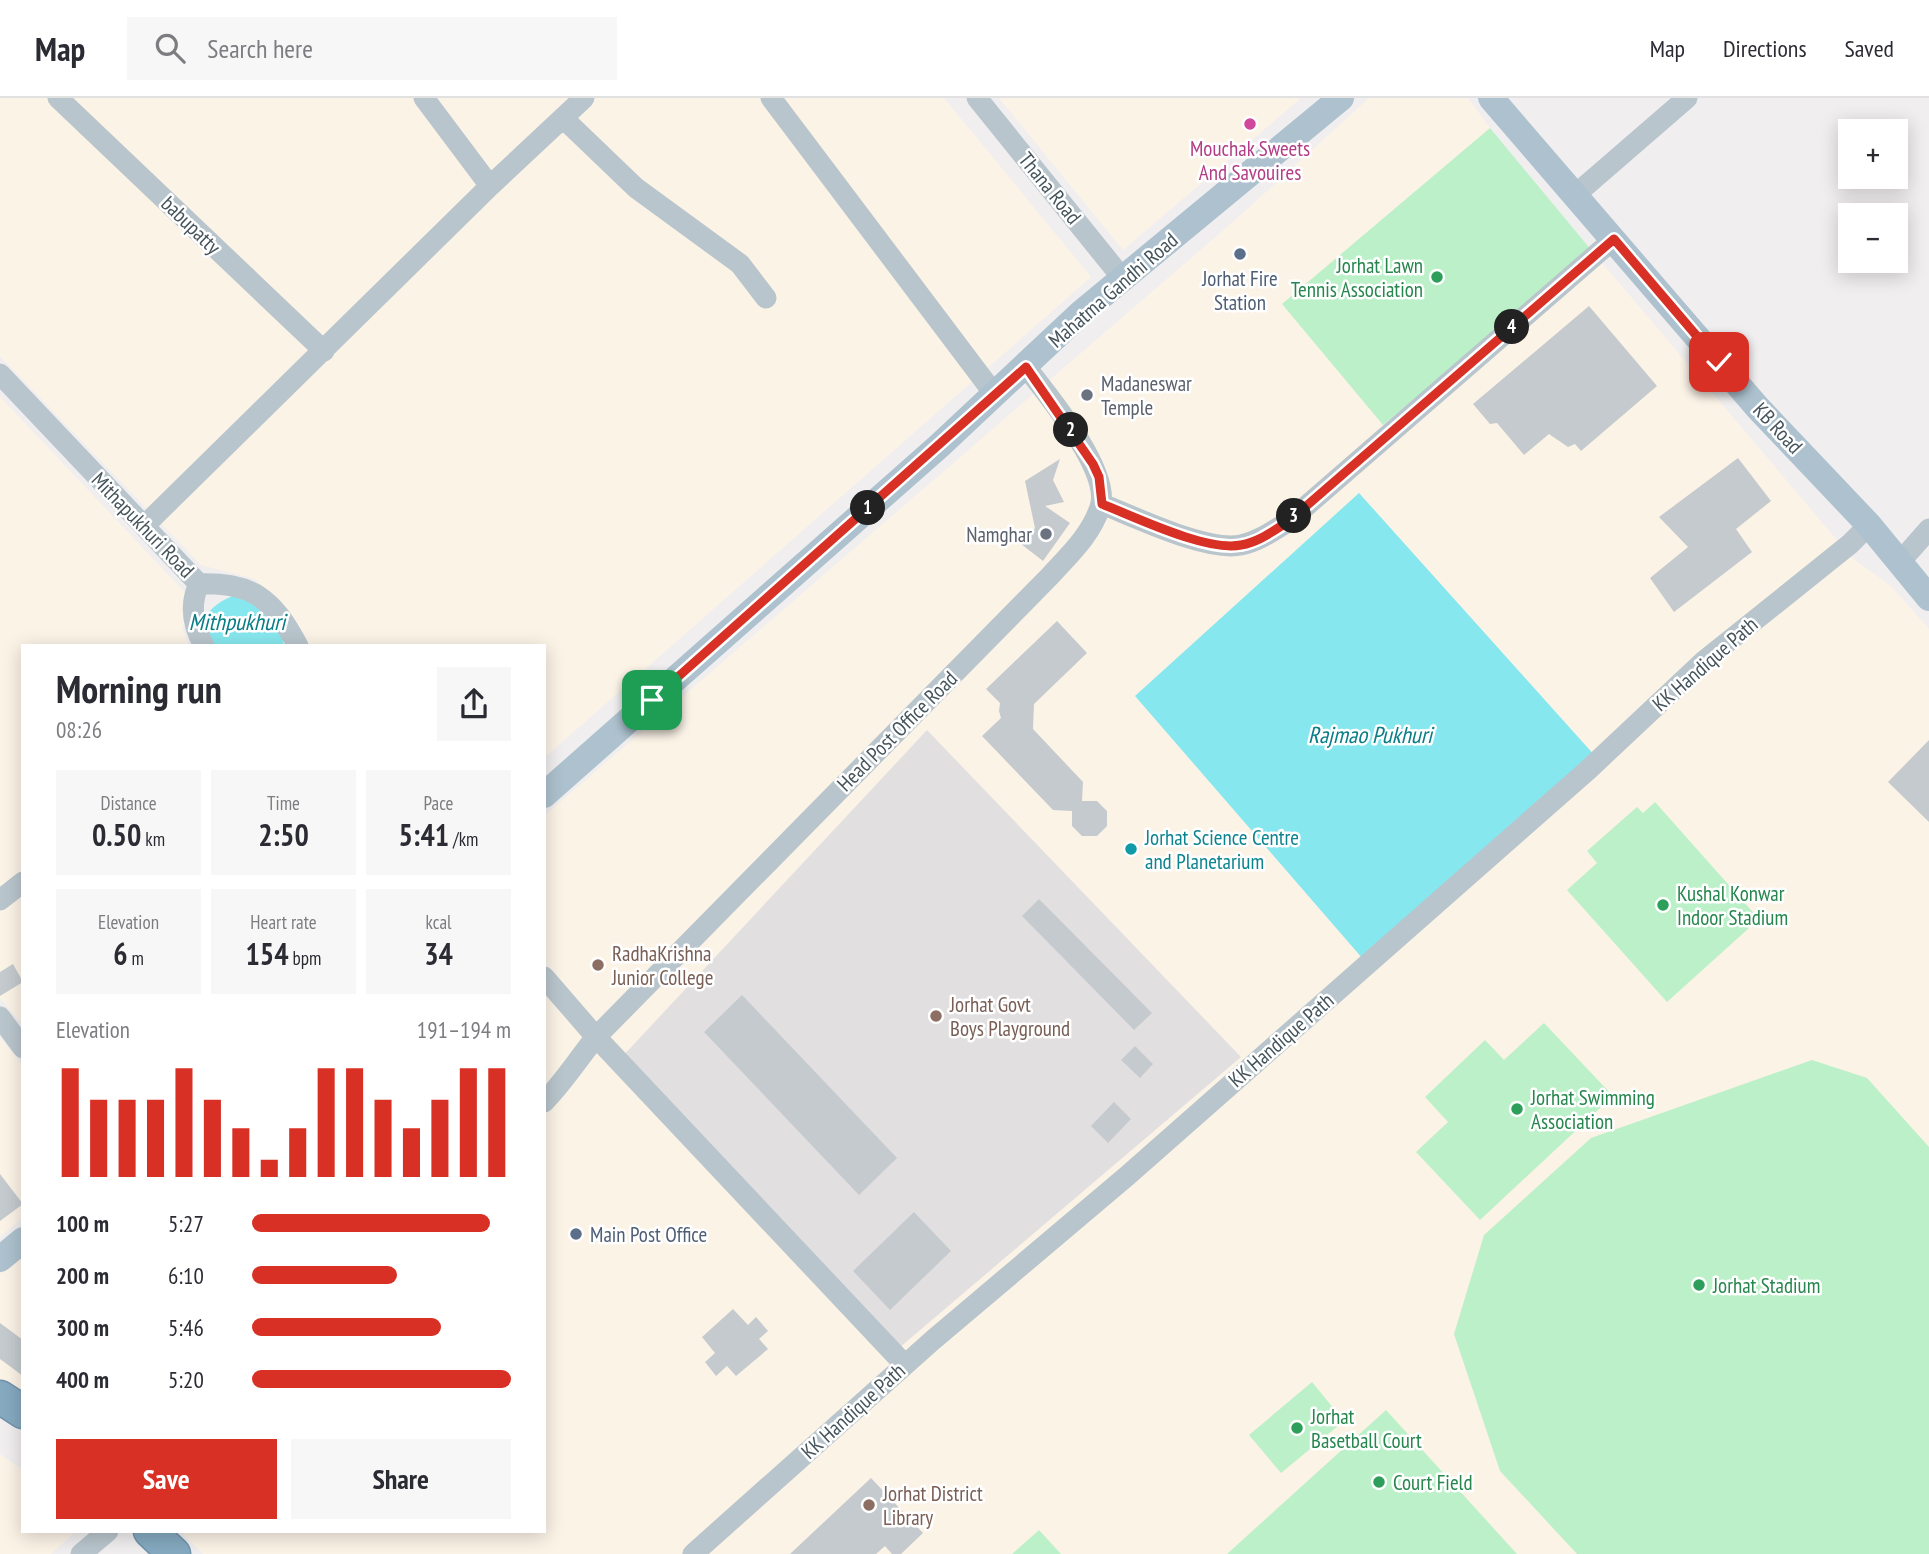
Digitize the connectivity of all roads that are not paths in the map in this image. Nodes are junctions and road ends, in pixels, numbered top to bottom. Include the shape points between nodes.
1 (58, 98) edge
2 (424, 98) edge
3 (584, 98) edge
4 (771, 98) edge
5 (977, 98) edge
6 (1342, 98) edge
7 (1492, 98) edge
8 (1687, 98) edge
9 (563, 118) junction
10 (490, 186) junction
11 (1575, 195) junction
12 (1614, 239) junction
13 (1123, 279) junction
14 (766, 298) dead end
15 (324, 351) junction
16 (1026, 367) junction
17 (4, 387) edge
18 (995, 395) junction
19 (1102, 504) junction
20 (1869, 525) junction
21 (144, 526) junction
22 (1929, 529) edge
23 (1899, 562) junction
24 (200, 584) junction
25 (1929, 598) edge
26 (203, 644) edge
27 (297, 644) edge
28 (546, 793) edge
29 (21, 884) edge
30 (0, 900) edge
31 (546, 979) edge
32 (0, 1017) edge
33 (596, 1037) junction
34 (21, 1045) edge
35 (572, 1067) junction
36 (546, 1084) edge
37 (546, 1100) edge
38 (21, 1242) edge
39 (0, 1259) edge
40 (905, 1365) junction
41 (0, 1397) edge
42 (21, 1411) edge
43 (0, 1418) edge
44 (21, 1432) edge
45 (90, 1533) edge
46 (106, 1533) edge
47 (152, 1533) edge
48 (177, 1533) edge
49 (67, 1554) edge
50 (81, 1554) edge
51 (174, 1554) edge
52 (198, 1554) edge
53 (692, 1554) edge

1 - 15 street, babupatty
2 - 10 street
3 - 9 street
4 - 18 street
5 - 13 street, Thana Road
6 - 13 main road, Mahatma Gandhi Road
7 - 11 main road, KB Road
8 - 11 street
9 - 10 street
9 - 14 street via 636,188 740,264
10 - 15 street
11 - 12 main road, KB Road
12 - 19 street via 1299,512 1265,536 1238,546 1212,545
12 - 20 main road, KB Road via 1758,408
13 - 16 main road, Mahatma Gandhi Road
15 - 21 street
16 - 18 main road, Mahatma Gandhi Road
16 - 19 street via 1093,464
17 - 21 street, Mithapukhuri Road
18 - 28 main road, Mahatma Gandhi Road
19 - 33 street, Head Post Office Road via 1092,527 1050,576
20 - 23 main road, KB Road
20 - 40 street, KK Handique Path via 1704,661 1590,769
21 - 24 street, Mithapukhuri Road
22 - 23 street
23 - 25 main road, KB Road
24 - 26 street via 195,592 194,623
24 - 27 street, Mithapukhuri Road via 245,587 277,613
29 - 30 street
31 - 33 street
32 - 34 street
33 - 35 street, Head Post Office Road
33 - 40 street
35 - 36 street, Head Post Office Road
35 - 37 street, Head Post Office Road
38 - 39 main road
40 - 53 street, KK Handique Path
41 - 42 highway
43 - 44 highway
45 - 49 street
46 - 50 street
47 - 51 highway
48 - 52 highway

